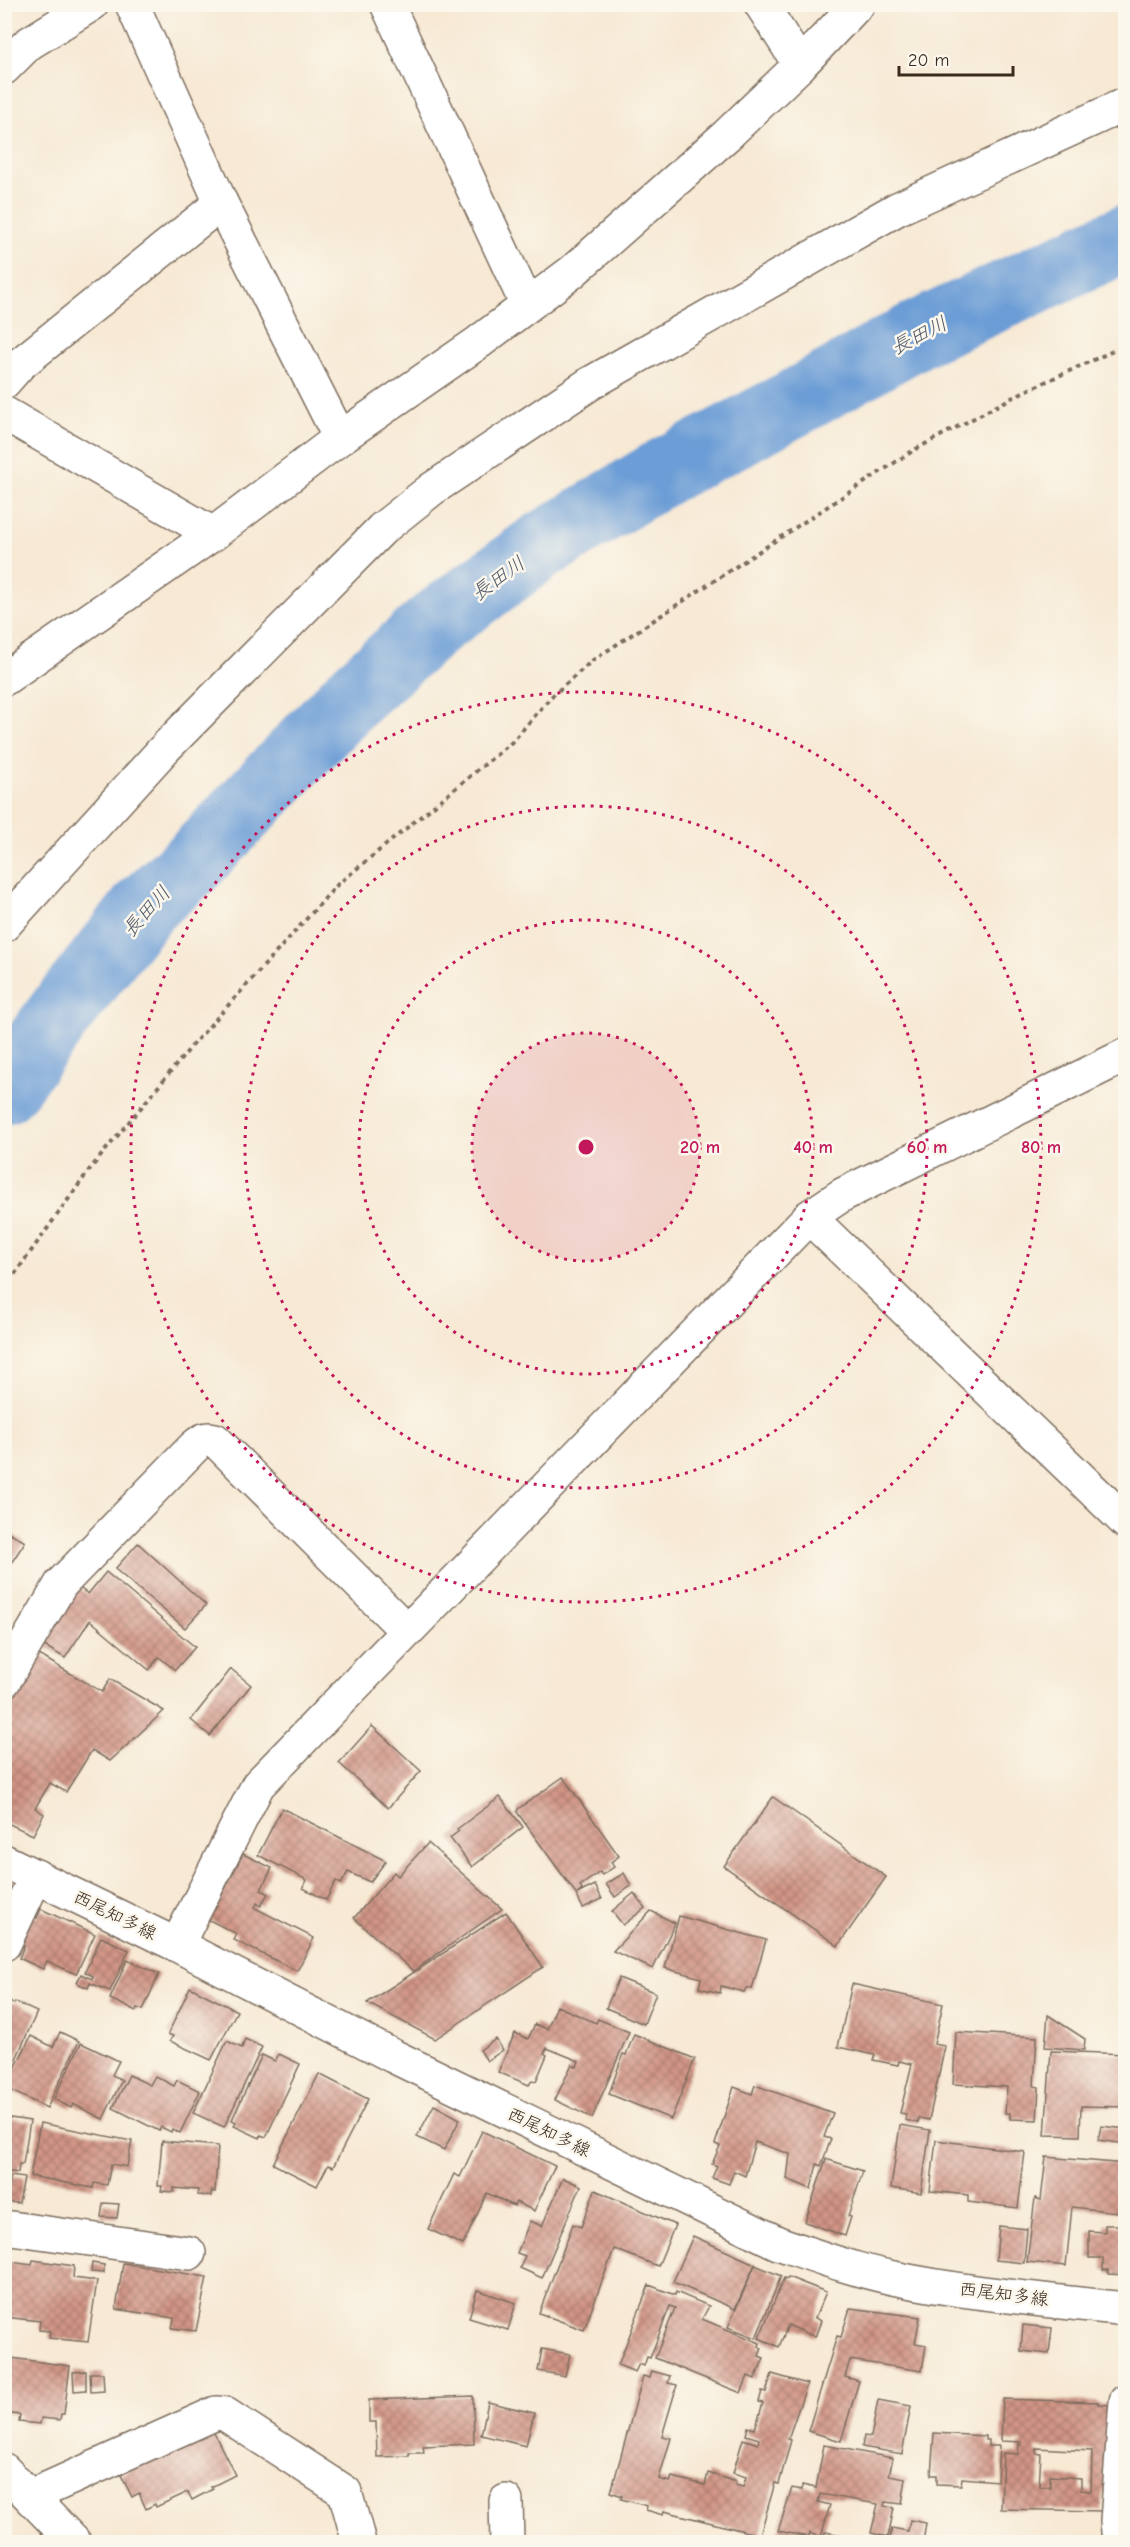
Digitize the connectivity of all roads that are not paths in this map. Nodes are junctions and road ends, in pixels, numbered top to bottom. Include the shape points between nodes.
1 (92, 4) edge
2 (132, 4) edge
3 (387, 4) edge
4 (761, 4) edge
5 (858, 4) edge
6 (800, 65) junction
7 (4, 69) edge
8 (1125, 104) edge
9 (221, 203) junction
10 (527, 305) junction
11 (4, 382) edge
12 (4, 413) edge
13 (340, 438) junction
14 (213, 534) junction
15 (4, 679) edge
16 (4, 925) edge
17 (1125, 1055) edge
18 (808, 1217) junction
19 (1125, 1522) edge
20 (407, 1631) junction
21 (4, 1681) edge
22 (4, 1861) edge
23 (36, 1876) junction
24 (4, 1944) edge
25 (177, 1945) junction
26 (4, 2227) edge
27 (189, 2253) dead end
28 (1125, 2309) edge
29 (1125, 2401) edge
30 (4, 2470) edge
31 (31, 2496) junction
32 (506, 2501) dead end
33 (74, 2542) edge
34 (359, 2542) edge
35 (507, 2542) edge
36 (1119, 2542) edge

1 - 7 street via 28,44
2 - 9 street
3 - 10 street
4 - 6 street
5 - 6 street
6 - 10 street via 597,250
8 - 16 street via 897,209 591,383 432,489 382,529 166,747
9 - 11 street via 19,365
9 - 13 street
10 - 13 street
12 - 14 street
13 - 14 street
14 - 15 street
17 - 18 street via 842,1195
18 - 19 street
18 - 20 street
20 - 21 street via 208,1438 201,1440 61,1584
20 - 25 street via 258,1785
22 - 23 street, 西尾知多線
23 - 24 street
23 - 25 street, 西尾知多線
25 - 28 street, 西尾知多線 via 404,2061 778,2242 892,2278
26 - 27 street
29 - 36 street
30 - 31 street
31 - 33 street
31 - 34 street via 216,2414 225,2414 345,2492
32 - 35 street

